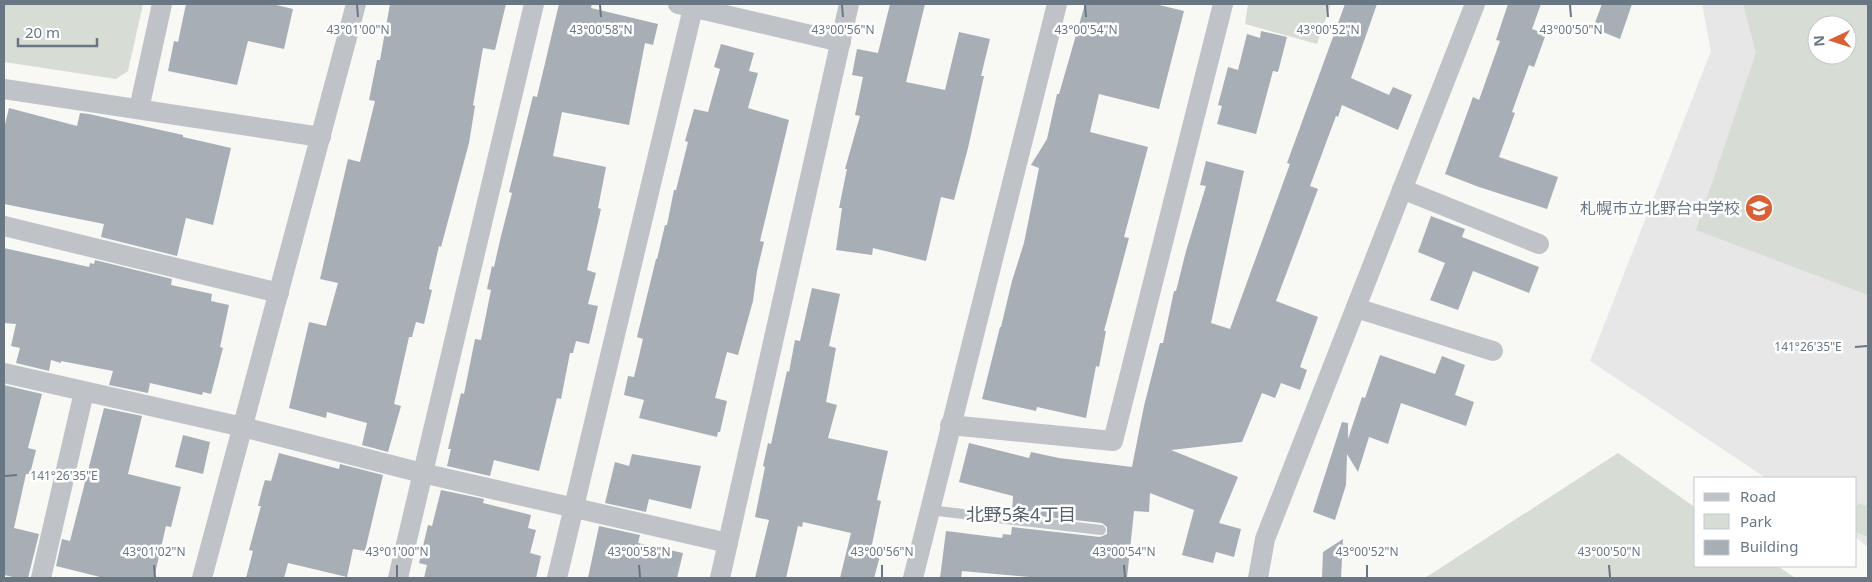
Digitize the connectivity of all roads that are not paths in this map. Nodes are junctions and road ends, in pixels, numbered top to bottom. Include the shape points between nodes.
1 (162, 4) edge
2 (356, 4) edge
3 (534, 4) edge
4 (849, 4) edge
5 (1057, 4) edge
6 (1222, 4) edge
7 (1475, 4) edge
8 (688, 5) edge
9 (841, 42) junction
10 (4, 89) edge
11 (139, 109) junction
12 (322, 137) junction
13 (1402, 189) junction
14 (4, 226) edge
15 (1539, 244) dead end
16 (279, 293) junction
17 (1356, 308) junction
18 (1493, 351) dead end
19 (4, 374) edge
20 (84, 392) junction
21 (950, 425) junction
22 (243, 427) junction
23 (422, 473) junction
24 (573, 508) junction
25 (930, 510) junction
26 (1102, 530) dead end
27 (728, 544) junction
28 (41, 578) edge
29 (202, 578) edge
30 (398, 578) edge
31 (557, 578) edge
32 (720, 578) edge
33 (913, 578) edge
34 (1258, 578) edge

1 - 11 street
2 - 12 street
3 - 23 street
4 - 9 street
5 - 21 street
6 - 21 street via 1113,441
7 - 13 street
8 - 9 street
8 - 24 street
9 - 27 street
10 - 11 street
11 - 12 street
12 - 16 street
13 - 15 street
13 - 17 street
14 - 16 street
16 - 22 street
17 - 18 street
17 - 34 street via 1265,539
19 - 20 street
20 - 22 street
20 - 28 street
21 - 25 street
22 - 23 street
22 - 29 street
23 - 24 street
23 - 30 street
24 - 27 street
24 - 31 street
25 - 26 lane
25 - 33 street
27 - 32 street

